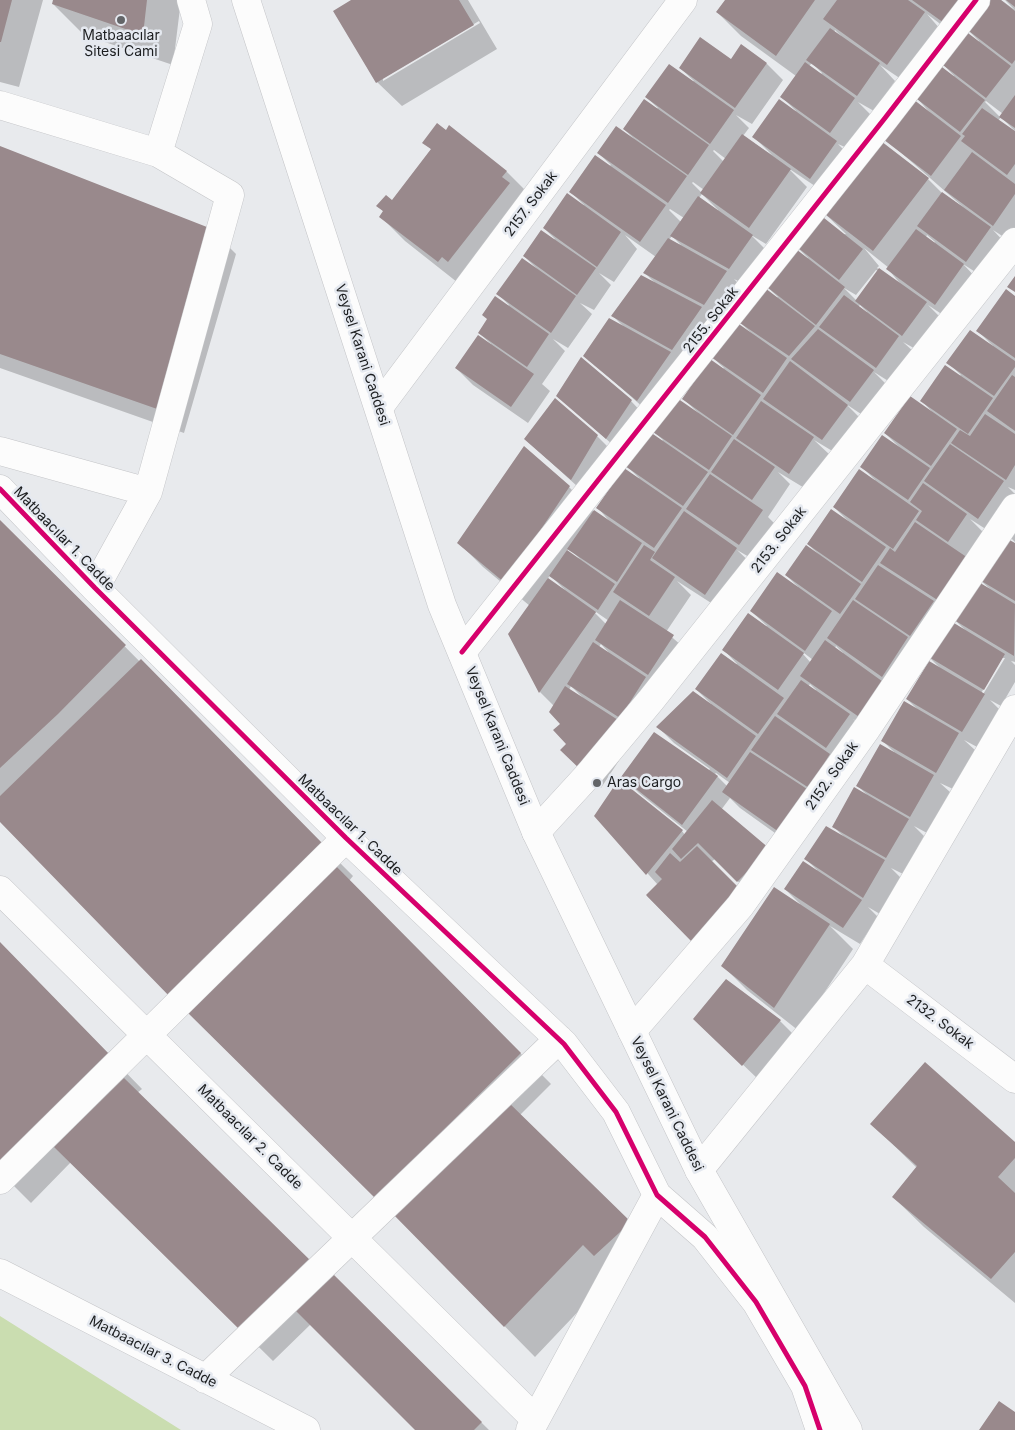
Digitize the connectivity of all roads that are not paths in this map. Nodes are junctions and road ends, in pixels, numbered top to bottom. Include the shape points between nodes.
1 (191, 0) edge
2 (246, 0) edge
3 (683, 0) edge
4 (976, 0) edge
5 (0, 105) edge
6 (158, 153) junction
7 (1015, 242) edge
8 (379, 407) junction
9 (0, 452) edge
10 (0, 489) edge
11 (148, 492) junction
12 (1015, 508) edge
13 (95, 588) junction
14 (462, 652) junction
15 (1015, 709) edge
16 (536, 832) junction
17 (346, 838) junction
18 (0, 890) edge
19 (866, 965) junction
20 (632, 1030) junction
21 (147, 1036) junction
22 (559, 1040) junction
23 (1015, 1079) edge
24 (698, 1170) junction
25 (0, 1180) edge
26 (658, 1195) junction
27 (352, 1238) junction
28 (0, 1272) edge
29 (206, 1378) junction
30 (533, 1424) edge
31 (306, 1430) edge
32 (820, 1430) edge
33 (848, 1430) edge

1 - 6 street via 198,24
2 - 8 street, Veysel Karani Caddesi
3 - 8 street, 2157. Sokak
4 - 14 street, 2155. Sokak
5 - 6 street
6 - 11 street, Matbaacılar 1. Cadde via 230,195
7 - 16 street, 2153. Sokak via 651,700
8 - 14 street, Veysel Karani Caddesi via 442,605
9 - 11 street
10 - 13 street, Matbaacılar 1. Cadde
11 - 13 street, Matbaacılar 1. Cadde
12 - 20 street, 2152. Sokak via 867,728 740,906
13 - 17 street, Matbaacılar 1. Cadde
14 - 16 street, Veysel Karani Caddesi
15 - 19 street
16 - 20 street, Veysel Karani Caddesi
17 - 21 street
17 - 22 street, Matbaacılar 1. Cadde
18 - 21 street, Matbaacılar 2. Cadde
19 - 23 street, 2132. Sokak
19 - 24 street
20 - 24 street, Veysel Karani Caddesi
21 - 25 street
21 - 27 street, Matbaacılar 2. Cadde
22 - 26 street, Matbaacılar 1. Cadde via 616,1112
22 - 27 street
24 - 33 street, Veysel Karani Caddesi
26 - 30 street
26 - 32 street via 705,1237 756,1302 804,1386
27 - 29 street
27 - 30 street, Matbaacılar 2. Cadde
28 - 29 street, Matbaacılar 3. Cadde
29 - 31 street, Matbaacılar 3. Cadde

